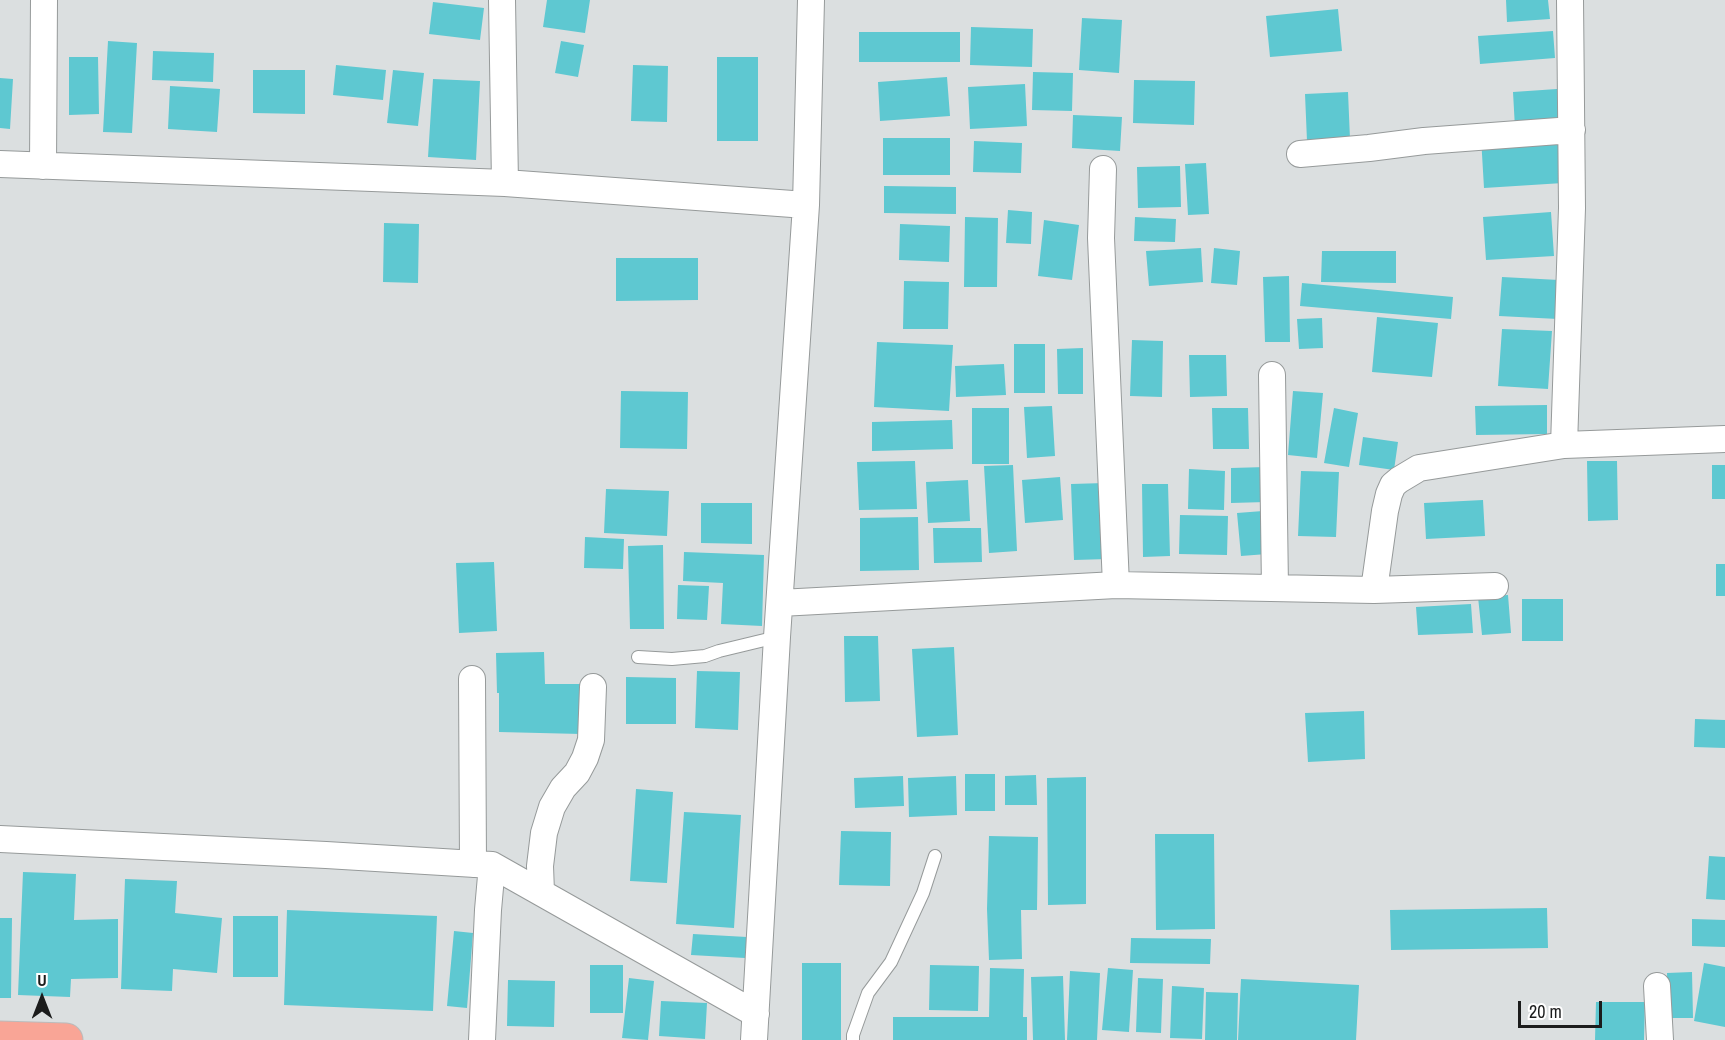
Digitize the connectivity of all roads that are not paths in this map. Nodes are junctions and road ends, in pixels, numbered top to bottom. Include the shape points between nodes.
1 (44, 0) edge
2 (502, 0) edge
3 (811, 0) edge
4 (1570, 0) edge
5 (1572, 130) junction
6 (1300, 154) dead end
7 (0, 164) edge
8 (43, 166) junction
9 (1103, 169) dead end
10 (505, 183) junction
11 (806, 205) junction
12 (1272, 375) dead end
13 (1725, 439) edge
14 (1564, 445) junction
15 (1116, 585) junction
16 (1495, 586) dead end
17 (1275, 588) junction
18 (1374, 590) junction
19 (780, 603) junction
20 (777, 637) junction
21 (638, 657) dead end
22 (472, 679) dead end
23 (593, 687) dead end
24 (0, 839) edge
25 (934, 856) dead end
26 (483, 864) junction
27 (541, 892) junction
28 (1657, 986) dead end
29 (756, 1014) junction
30 (0, 1038) edge
31 (66, 1040) edge
32 (482, 1040) edge
33 (754, 1040) edge
34 (854, 1040) edge
35 (1660, 1040) edge

1 - 8 street
2 - 10 street
3 - 11 street
4 - 5 street
5 - 6 street
5 - 14 street
7 - 8 street
8 - 10 street
9 - 15 street via 1101,238
10 - 11 street
11 - 19 street
12 - 17 street
13 - 14 street
14 - 18 street via 1419,468 1398,480 1385,511
15 - 17 street
15 - 19 street
16 - 18 street
17 - 18 street
19 - 20 street
20 - 21 lane via 705,656
20 - 29 street
22 - 26 street
23 - 27 street via 591,740 585,758 552,807 544,832
24 - 26 street
25 - 34 lane via 923,893 891,962 868,993
26 - 27 street
26 - 32 street via 488,910
27 - 29 street
28 - 35 street
29 - 33 street
30 - 31 highway

